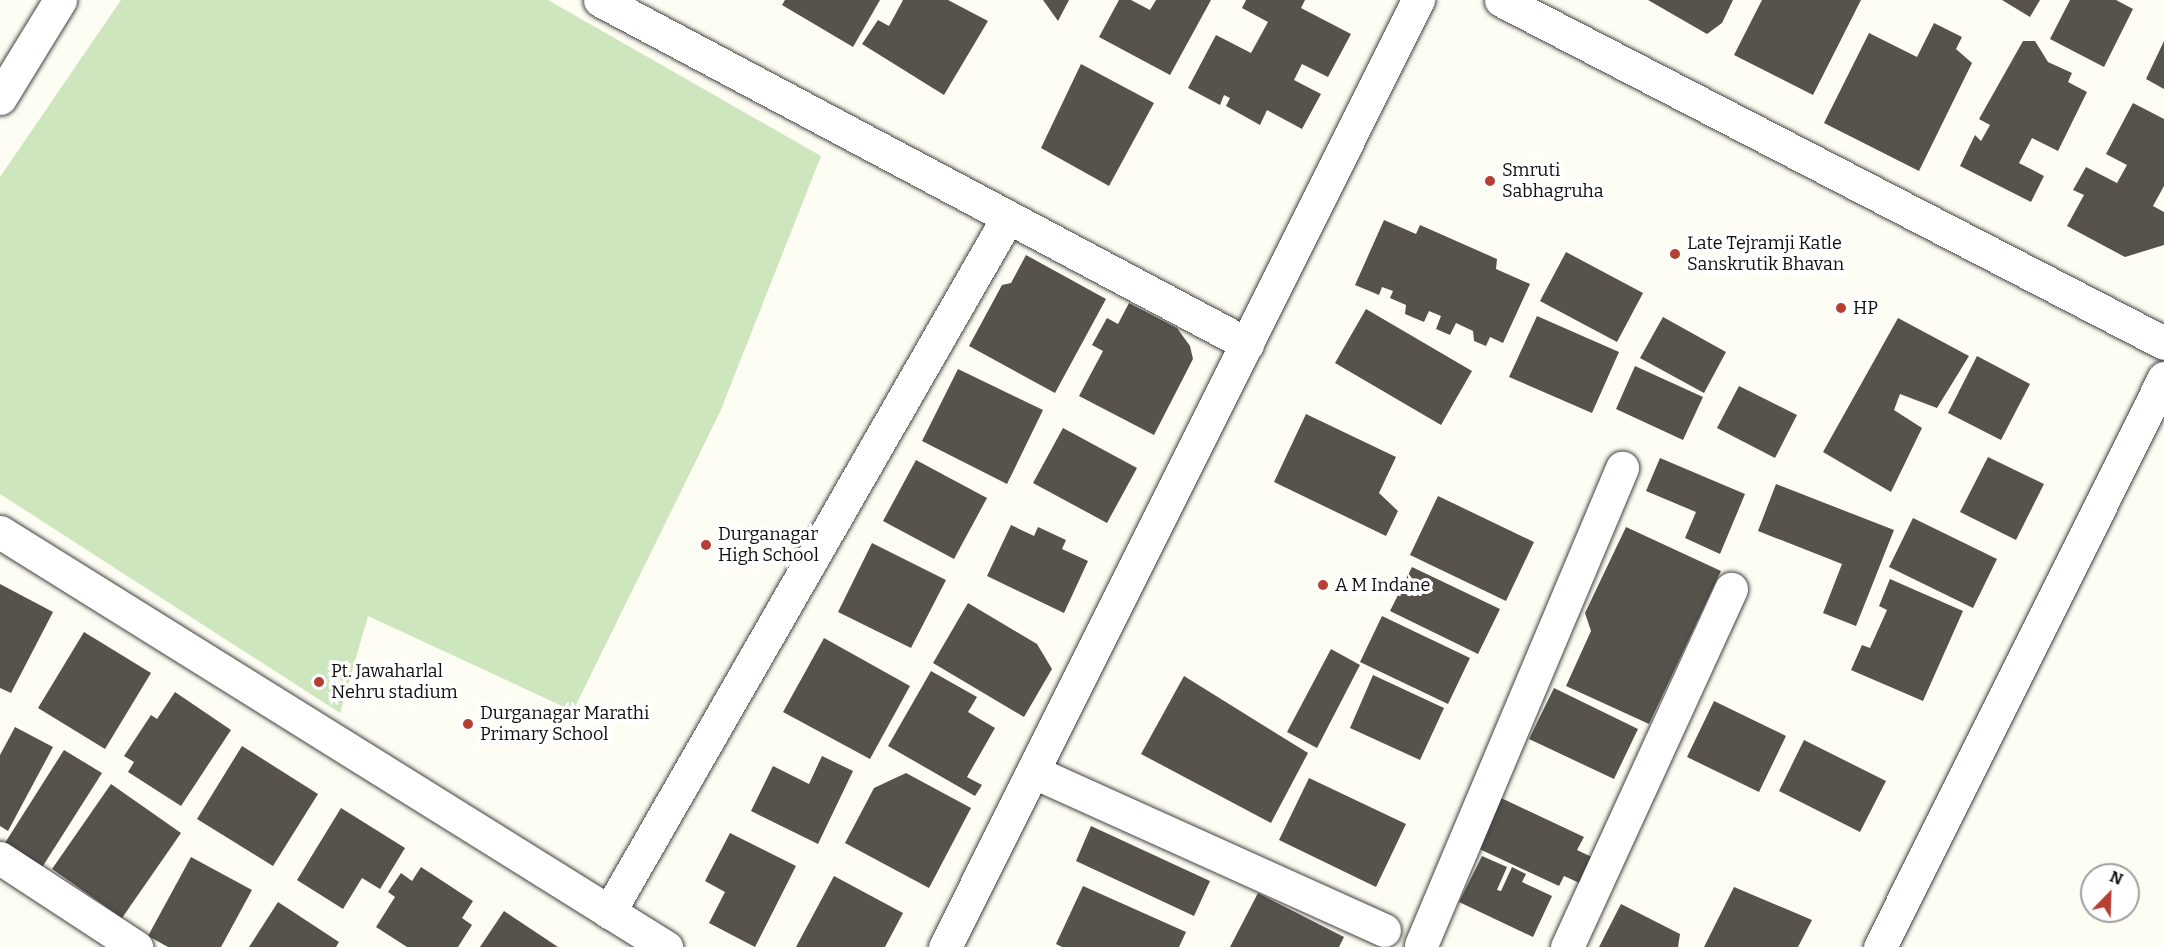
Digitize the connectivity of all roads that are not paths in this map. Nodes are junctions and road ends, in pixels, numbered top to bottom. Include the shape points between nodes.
1 (60, 0) edge
2 (1418, 0) edge
3 (1501, 0) edge
4 (606, 2) edge
5 (0, 98) edge
6 (1008, 217) junction
7 (2164, 343) edge
8 (1247, 344) junction
9 (2164, 378) edge
10 (1622, 468) dead end
11 (0, 532) edge
12 (1731, 589) dead end
13 (1034, 772) junction
14 (0, 858) edge
15 (609, 912) junction
16 (1381, 939) edge
17 (1424, 946) edge
18 (136, 947) edge
19 (666, 947) edge
20 (945, 947) edge
21 (1568, 947) edge
22 (1880, 947) edge

1 - 5 street
2 - 8 street
3 - 7 street
4 - 6 street
6 - 8 street
6 - 15 street
8 - 13 street
9 - 22 street
10 - 17 street
11 - 15 street
12 - 21 street
13 - 16 street
13 - 20 street
14 - 18 street
15 - 19 street
16 - 17 street

